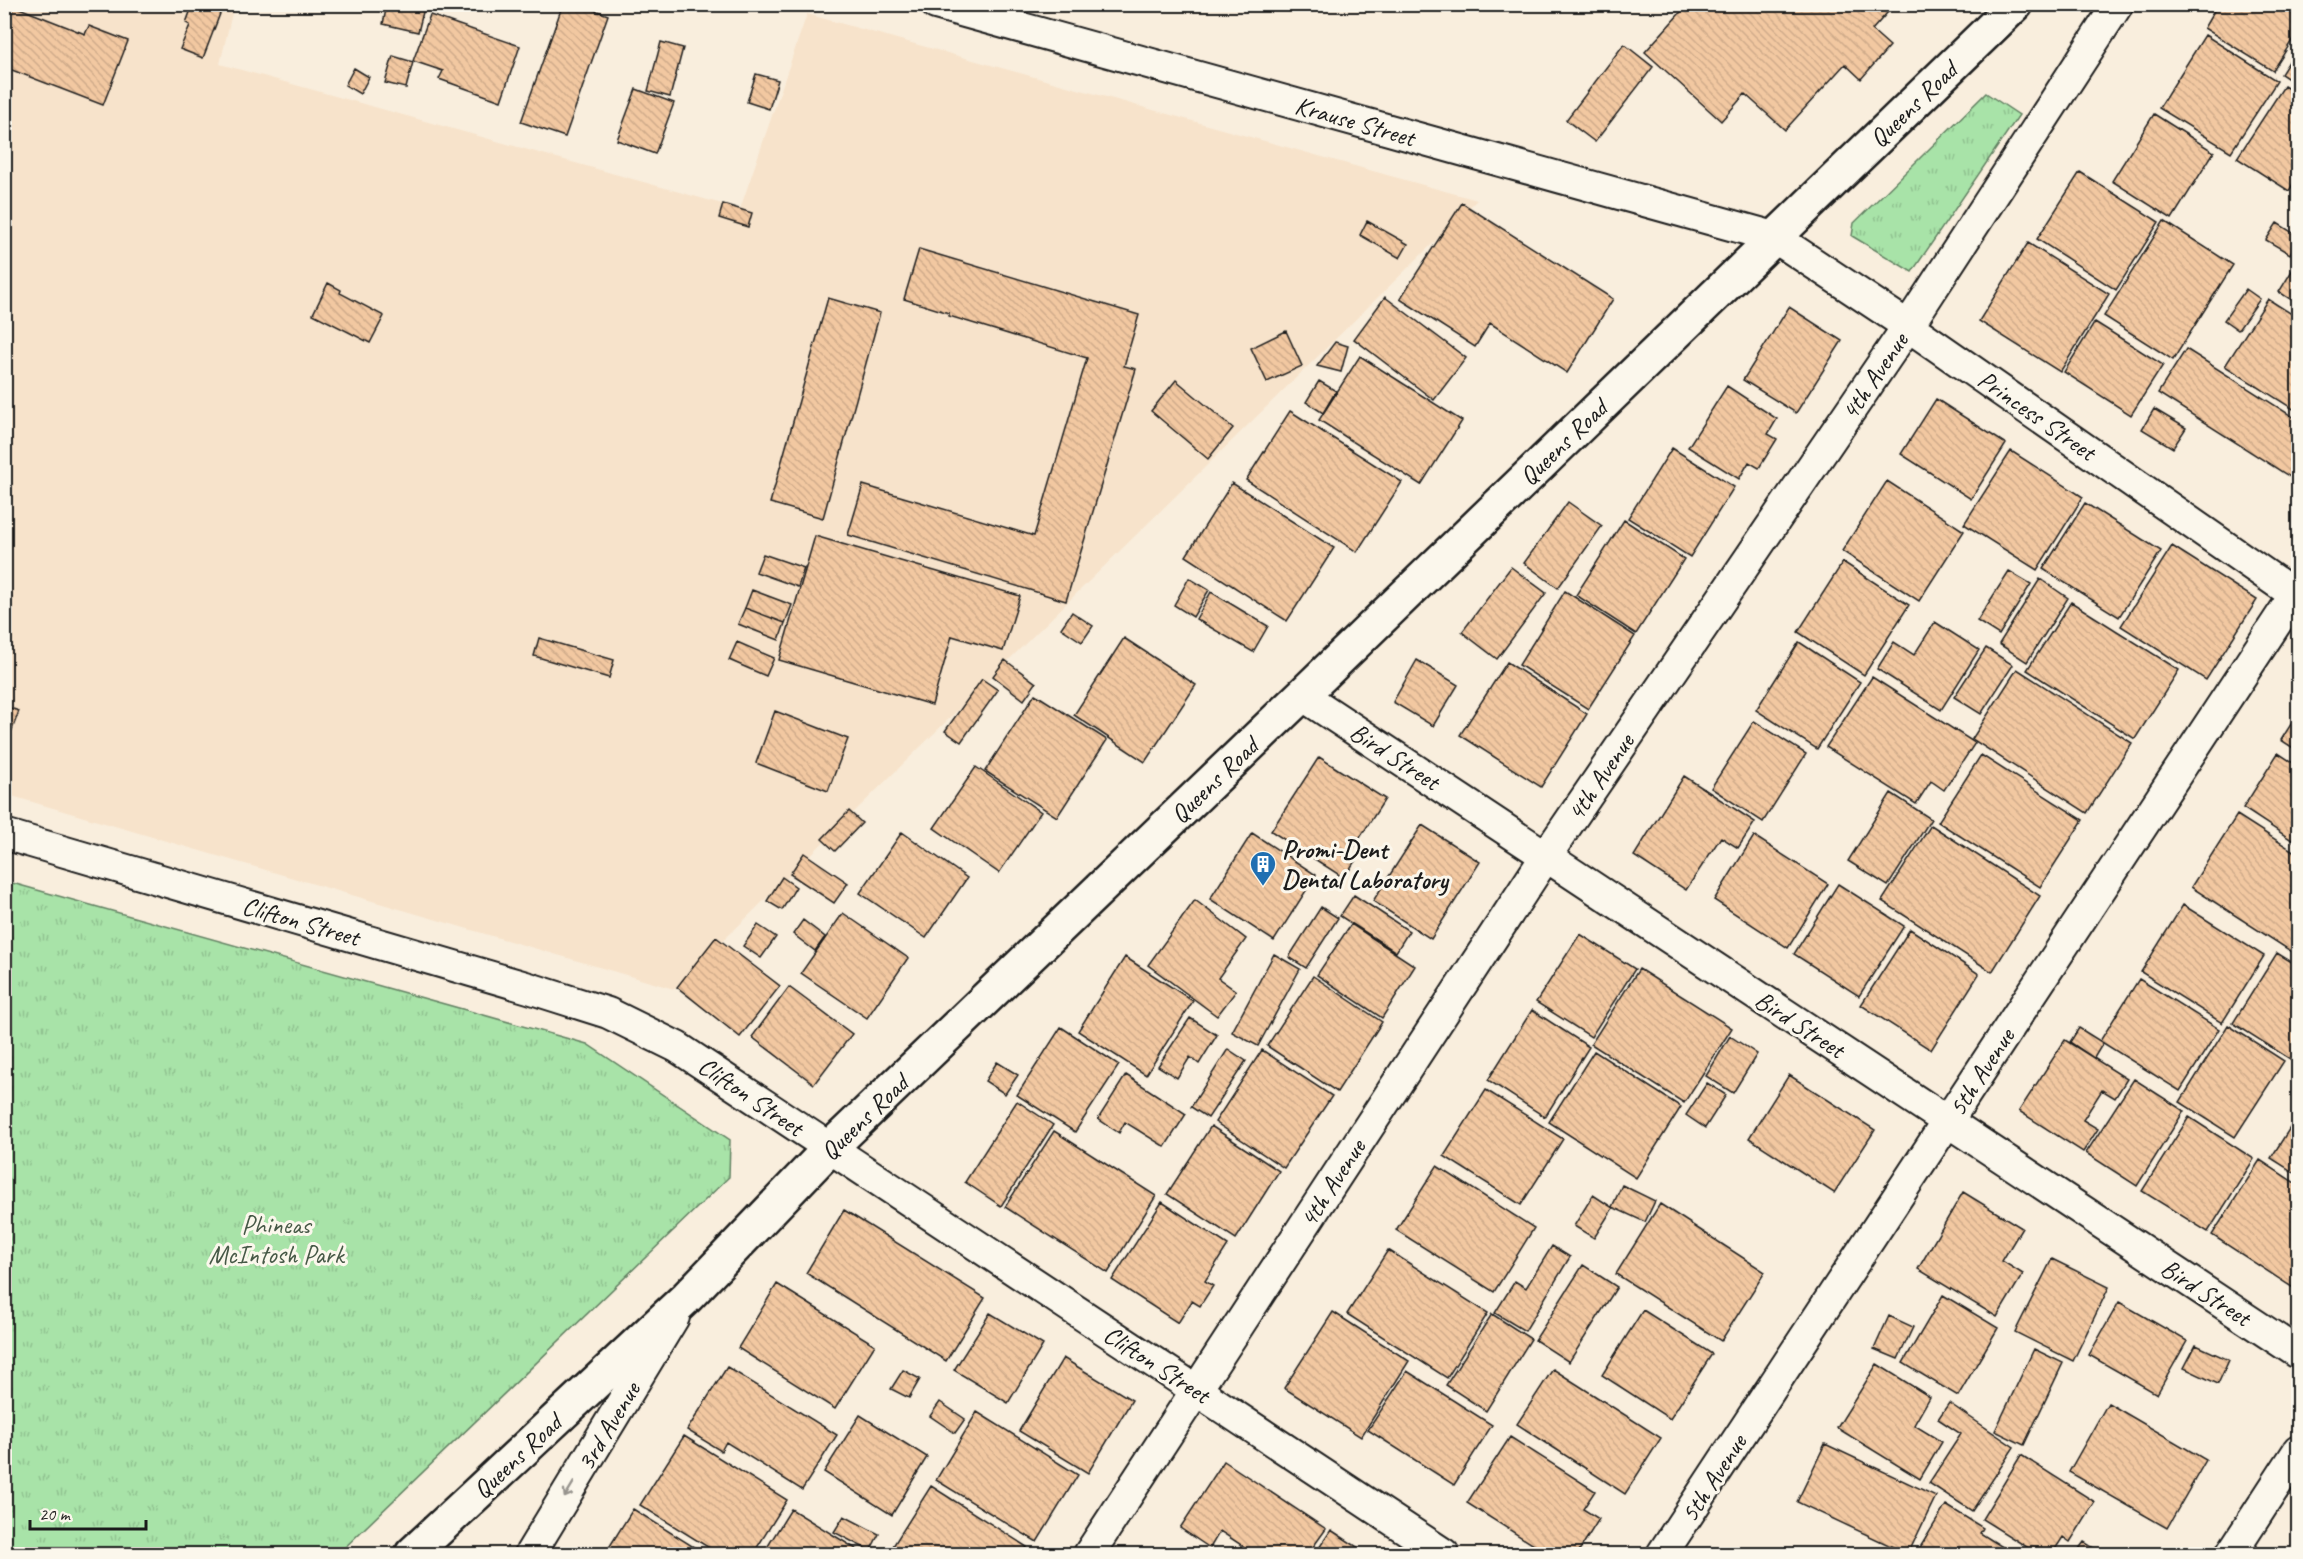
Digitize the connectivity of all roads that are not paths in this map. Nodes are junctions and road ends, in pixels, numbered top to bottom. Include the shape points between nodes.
1 (936, 4) edge
2 (2016, 4) edge
3 (2118, 4) edge
4 (1774, 237) junction
5 (1908, 326) junction
6 (2297, 594) edge
7 (1302, 695) junction
8 (4, 834) edge
9 (1546, 856) junction
10 (1948, 1121) junction
11 (830, 1148) junction
12 (687, 1297) junction
13 (2298, 1353) edge
14 (1196, 1390) junction
15 (2298, 1451) edge
16 (412, 1554) edge
17 (530, 1554) edge
18 (1089, 1554) edge
19 (1444, 1554) edge
20 (1662, 1554) edge
21 (2231, 1554) edge

1 - 4 street, Krause Street
2 - 4 street, Queens Road
3 - 5 street, 4th Avenue
4 - 5 street, Princess Street
4 - 7 street, Queens Road
5 - 6 street, Princess Street
5 - 9 street, 4th Avenue
6 - 10 street, 5th Avenue
7 - 9 street, Bird Street
7 - 11 street, Queens Road
8 - 11 street, Clifton Street via 608,1013 677,1047
9 - 10 street, Bird Street
9 - 14 street, 4th Avenue
10 - 13 street, Bird Street
10 - 20 street, 5th Avenue
11 - 12 street, Queens Road
11 - 14 street, Clifton Street
12 - 16 street, Queens Road
12 -> 17 street, 3rd Avenue
14 - 18 street, 4th Avenue
14 - 19 street, Clifton Street
15 - 21 street

